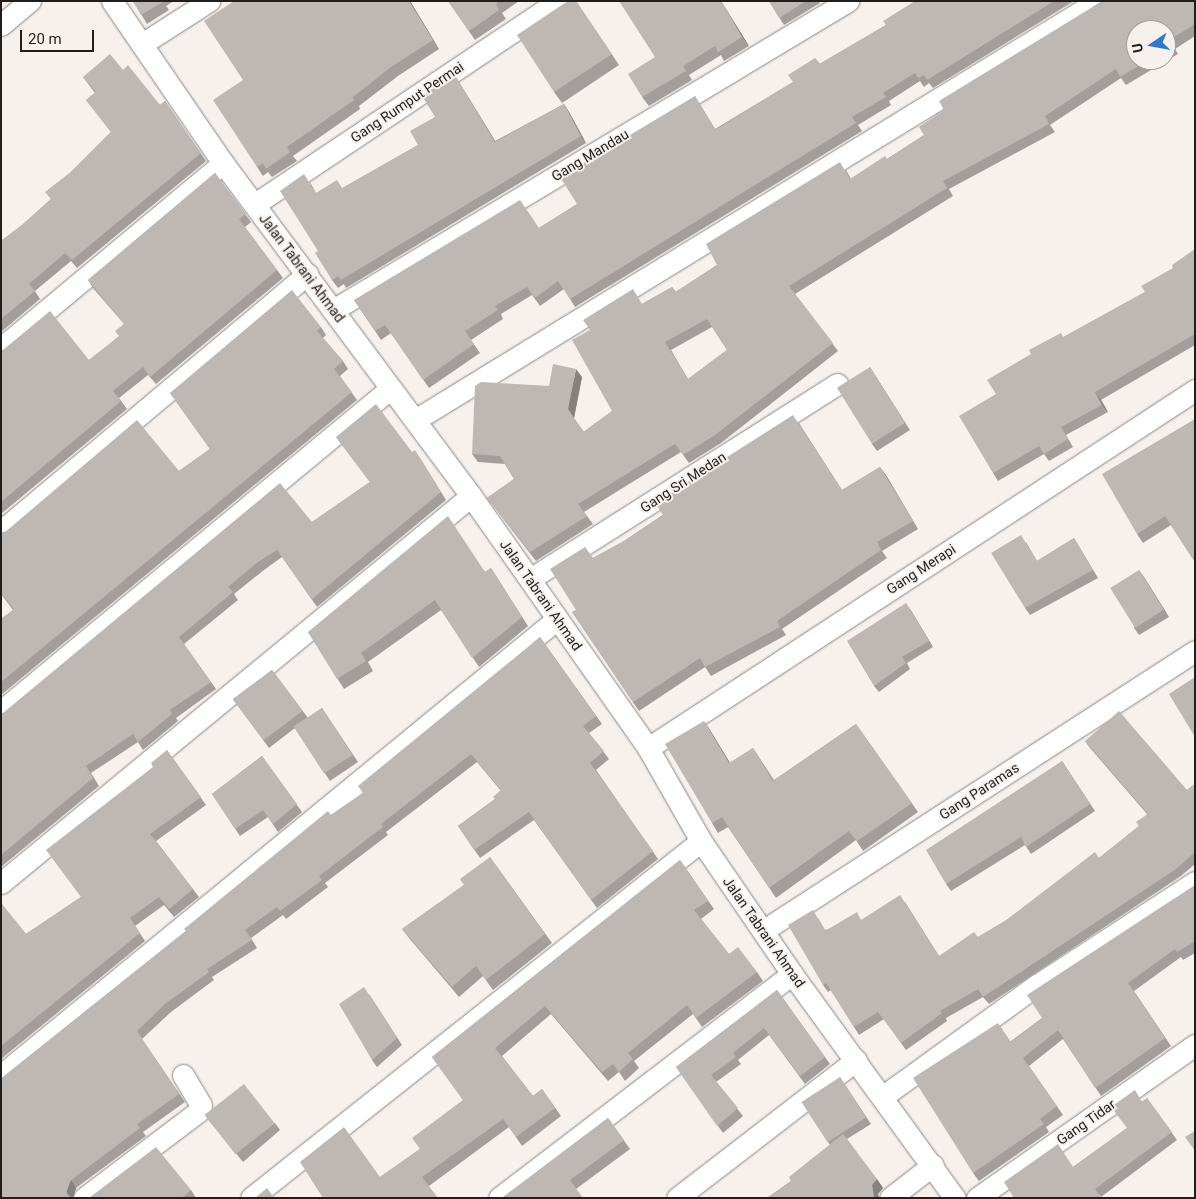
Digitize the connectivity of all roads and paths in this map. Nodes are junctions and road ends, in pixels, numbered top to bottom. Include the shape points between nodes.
1 (30, 1) edge
2 (112, 1) edge
3 (209, 1) edge
4 (558, 1) edge
5 (848, 1) edge
6 (1098, 1) edge
7 (1, 25) edge
8 (142, 44) junction
9 (223, 163) junction
10 (255, 204) junction
11 (307, 274) junction
12 (333, 310) junction
13 (1, 348) edge
14 (836, 384) dead end
15 (391, 388) junction
16 (1195, 390) edge
17 (415, 420) junction
18 (471, 496) junction
19 (1, 531) edge
20 (530, 579) junction
21 (557, 619) junction
22 (1195, 651) edge
23 (1, 711) edge
24 (648, 748) junction
25 (701, 840) junction
26 (1195, 882) edge
27 (1, 883) edge
28 (764, 930) junction
29 (792, 974) junction
30 (1195, 1045) edge
31 (856, 1060) junction
32 (1, 1075) edge
33 (184, 1075) dead end
34 (882, 1097) junction
35 (933, 1165) junction
36 (84, 1198) edge
37 (251, 1198) edge
38 (499, 1198) edge
39 (677, 1198) edge
40 (890, 1198) edge
41 (955, 1198) edge
42 (976, 1198) edge

1 - 7 street
2 - 8 street, Jalan Tabrani Ahmad
3 - 8 street
4 - 10 street, Gang Rumput Permai
5 - 12 street, Gang Mandau
6 - 17 street
8 - 9 street, Jalan Tabrani Ahmad
9 - 10 street, Jalan Tabrani Ahmad
9 - 13 street
10 - 11 street, Jalan Tabrani Ahmad
11 - 12 street, Jalan Tabrani Ahmad
11 - 19 street
12 - 15 street, Jalan Tabrani Ahmad
14 - 20 street, Gang Sri Medan
15 - 17 street, Jalan Tabrani Ahmad
15 - 23 street
16 - 24 street, Gang Merapi
17 - 18 street, Jalan Tabrani Ahmad
18 - 20 street, Jalan Tabrani Ahmad
18 - 27 street
20 - 21 street, Jalan Tabrani Ahmad
21 - 24 street, Jalan Tabrani Ahmad
21 - 32 street
22 - 28 street, Gang Paramas
24 - 25 street, Jalan Tabrani Ahmad
25 - 28 street, Jalan Tabrani Ahmad
25 - 37 street
26 - 34 street via 1037,985
28 - 29 street, Jalan Tabrani Ahmad
29 - 31 street, Jalan Tabrani Ahmad
29 - 38 street
30 - 42 street, Gang Tidar
31 - 34 street, Jalan Tabrani Ahmad
31 - 39 street
33 - 36 street via 202,1105 199,1111
34 - 35 street, Jalan Tabrani Ahmad
35 - 40 street
35 - 41 street, Jalan Tabrani Ahmad

